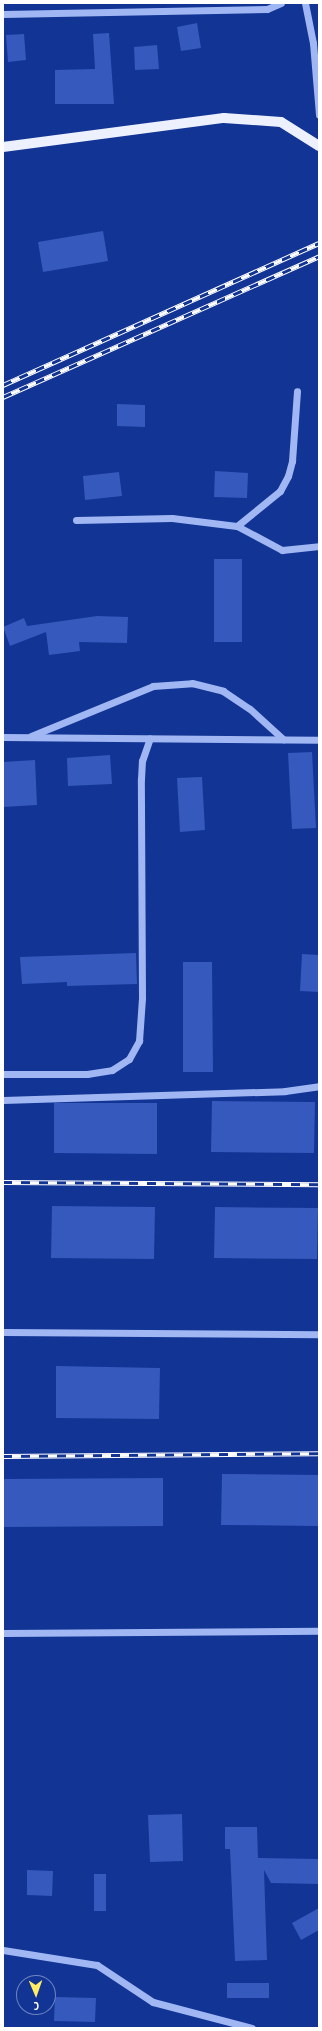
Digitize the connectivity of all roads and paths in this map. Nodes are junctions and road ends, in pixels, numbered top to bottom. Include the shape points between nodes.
1 (282, 3) edge
2 (305, 3) edge
3 (3, 14) edge
4 (319, 115) edge
5 (319, 146) edge
6 (3, 147) edge
7 (297, 391) dead end
8 (76, 520) dead end
9 (237, 526) junction
10 (319, 546) edge
11 (3, 737) edge
12 (29, 737) junction
13 (150, 738) junction
14 (283, 739) junction
15 (319, 740) edge
16 (3, 1074) edge
17 (319, 1086) edge
18 (3, 1100) edge
19 (3, 1332) edge
20 (319, 1334) edge
21 (319, 1631) edge
22 (3, 1633) edge
23 (3, 1950) edge
24 (252, 2028) edge

1 - 3 street via 267,9
2 - 4 street via 313,43
5 - 6 main road via 281,122 224,118
7 - 9 street via 292,461 288,476 280,491
8 - 9 street via 172,518
9 - 10 street via 282,550
11 - 12 street
12 - 13 street
12 - 14 street via 153,686 192,683 223,691 250,709
13 - 14 street
13 - 16 street via 142,761 141,778 142,998 139,1041 129,1059 112,1070 87,1074
14 - 15 street
17 - 18 street via 285,1091
19 - 20 street
21 - 22 street
23 - 24 street via 97,1965 153,2002

